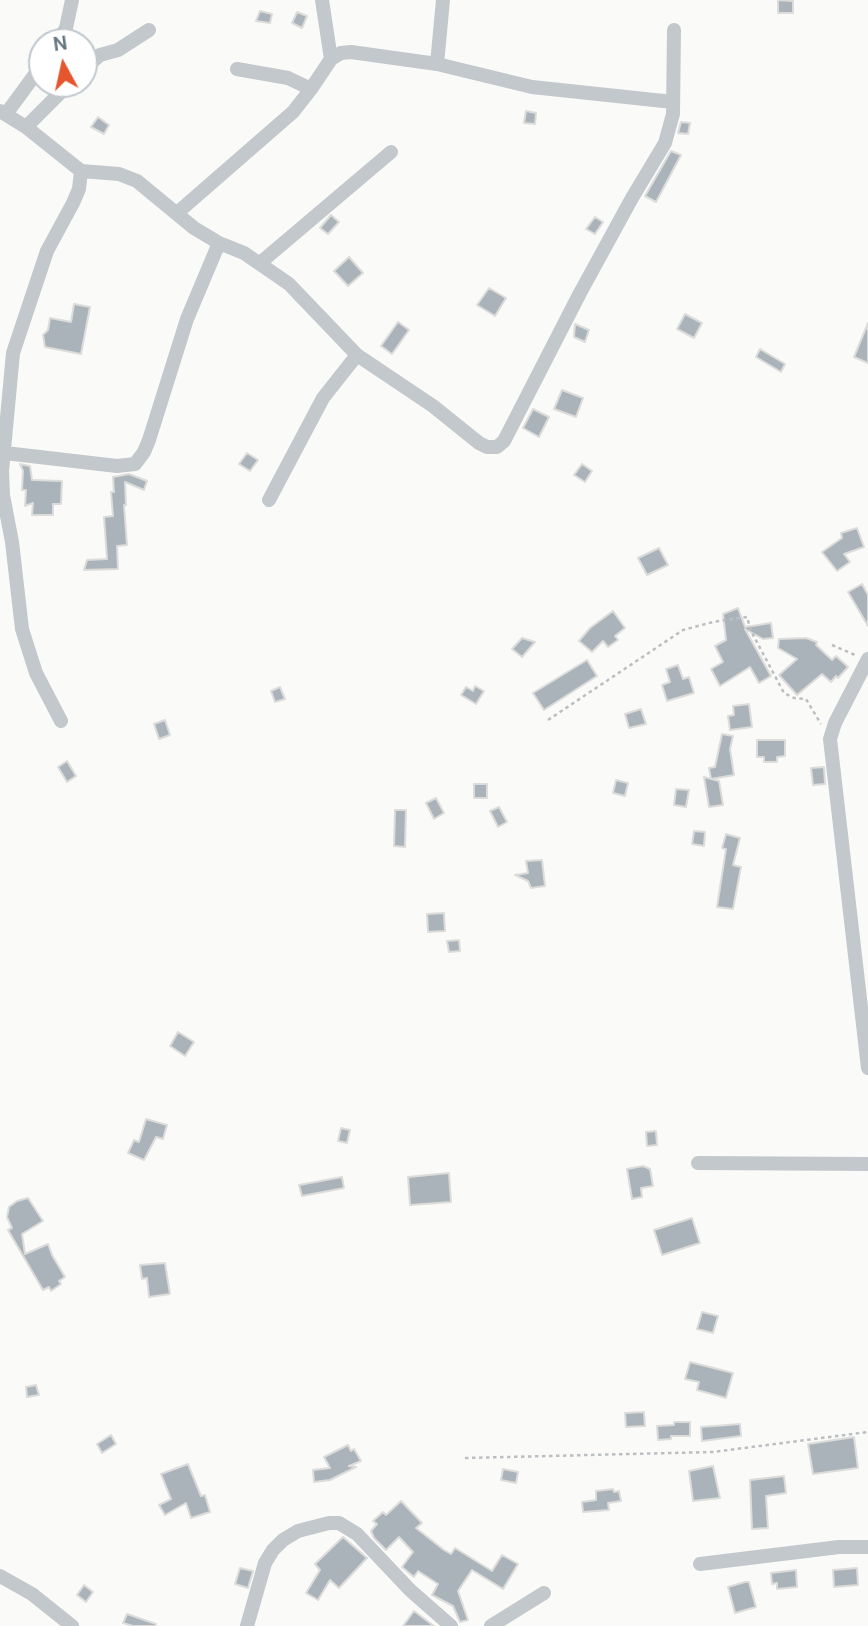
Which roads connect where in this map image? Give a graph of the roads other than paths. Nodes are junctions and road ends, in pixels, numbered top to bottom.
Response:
1 (72, 0) edge
2 (322, 0) edge
3 (443, 0) edge
4 (66, 28) edge
5 (149, 30) dead end
6 (674, 30) dead end
7 (98, 57) edge
8 (331, 59) junction
9 (437, 64) junction
10 (237, 69) dead end
11 (28, 82) edge
12 (311, 89) junction
13 (55, 98) edge
14 (674, 102) junction
15 (3, 112) edge
16 (26, 127) junction
17 (391, 152) dead end
18 (81, 171) junction
19 (177, 213) junction
20 (219, 243) junction
21 (260, 263) junction
22 (358, 355) junction
23 (5, 453) junction
24 (269, 500) dead end
25 (868, 659) edge
26 (61, 721) dead end
27 (868, 1069) edge
28 (698, 1163) dead end
29 (868, 1164) edge
30 (868, 1547) edge
31 (700, 1564) dead end
32 (0, 1576) edge
33 (544, 1593) dead end
34 (72, 1626) edge
35 (247, 1626) edge
36 (451, 1626) edge
37 (491, 1626) edge

1 - 4 street
2 - 8 street
3 - 9 street
5 - 7 street
6 - 14 street
8 - 9 street
8 - 12 street
9 - 14 street
10 - 12 street
11 - 15 street
12 - 19 street
13 - 16 street
14 - 22 street
15 - 16 street
16 - 18 street
17 - 21 street
18 - 19 street
18 - 23 street
19 - 20 street
20 - 21 street
20 - 23 street
21 - 22 street
22 - 24 street
23 - 26 street
25 - 27 street
28 - 29 street
30 - 31 street
32 - 34 street
33 - 37 street
35 - 36 street

